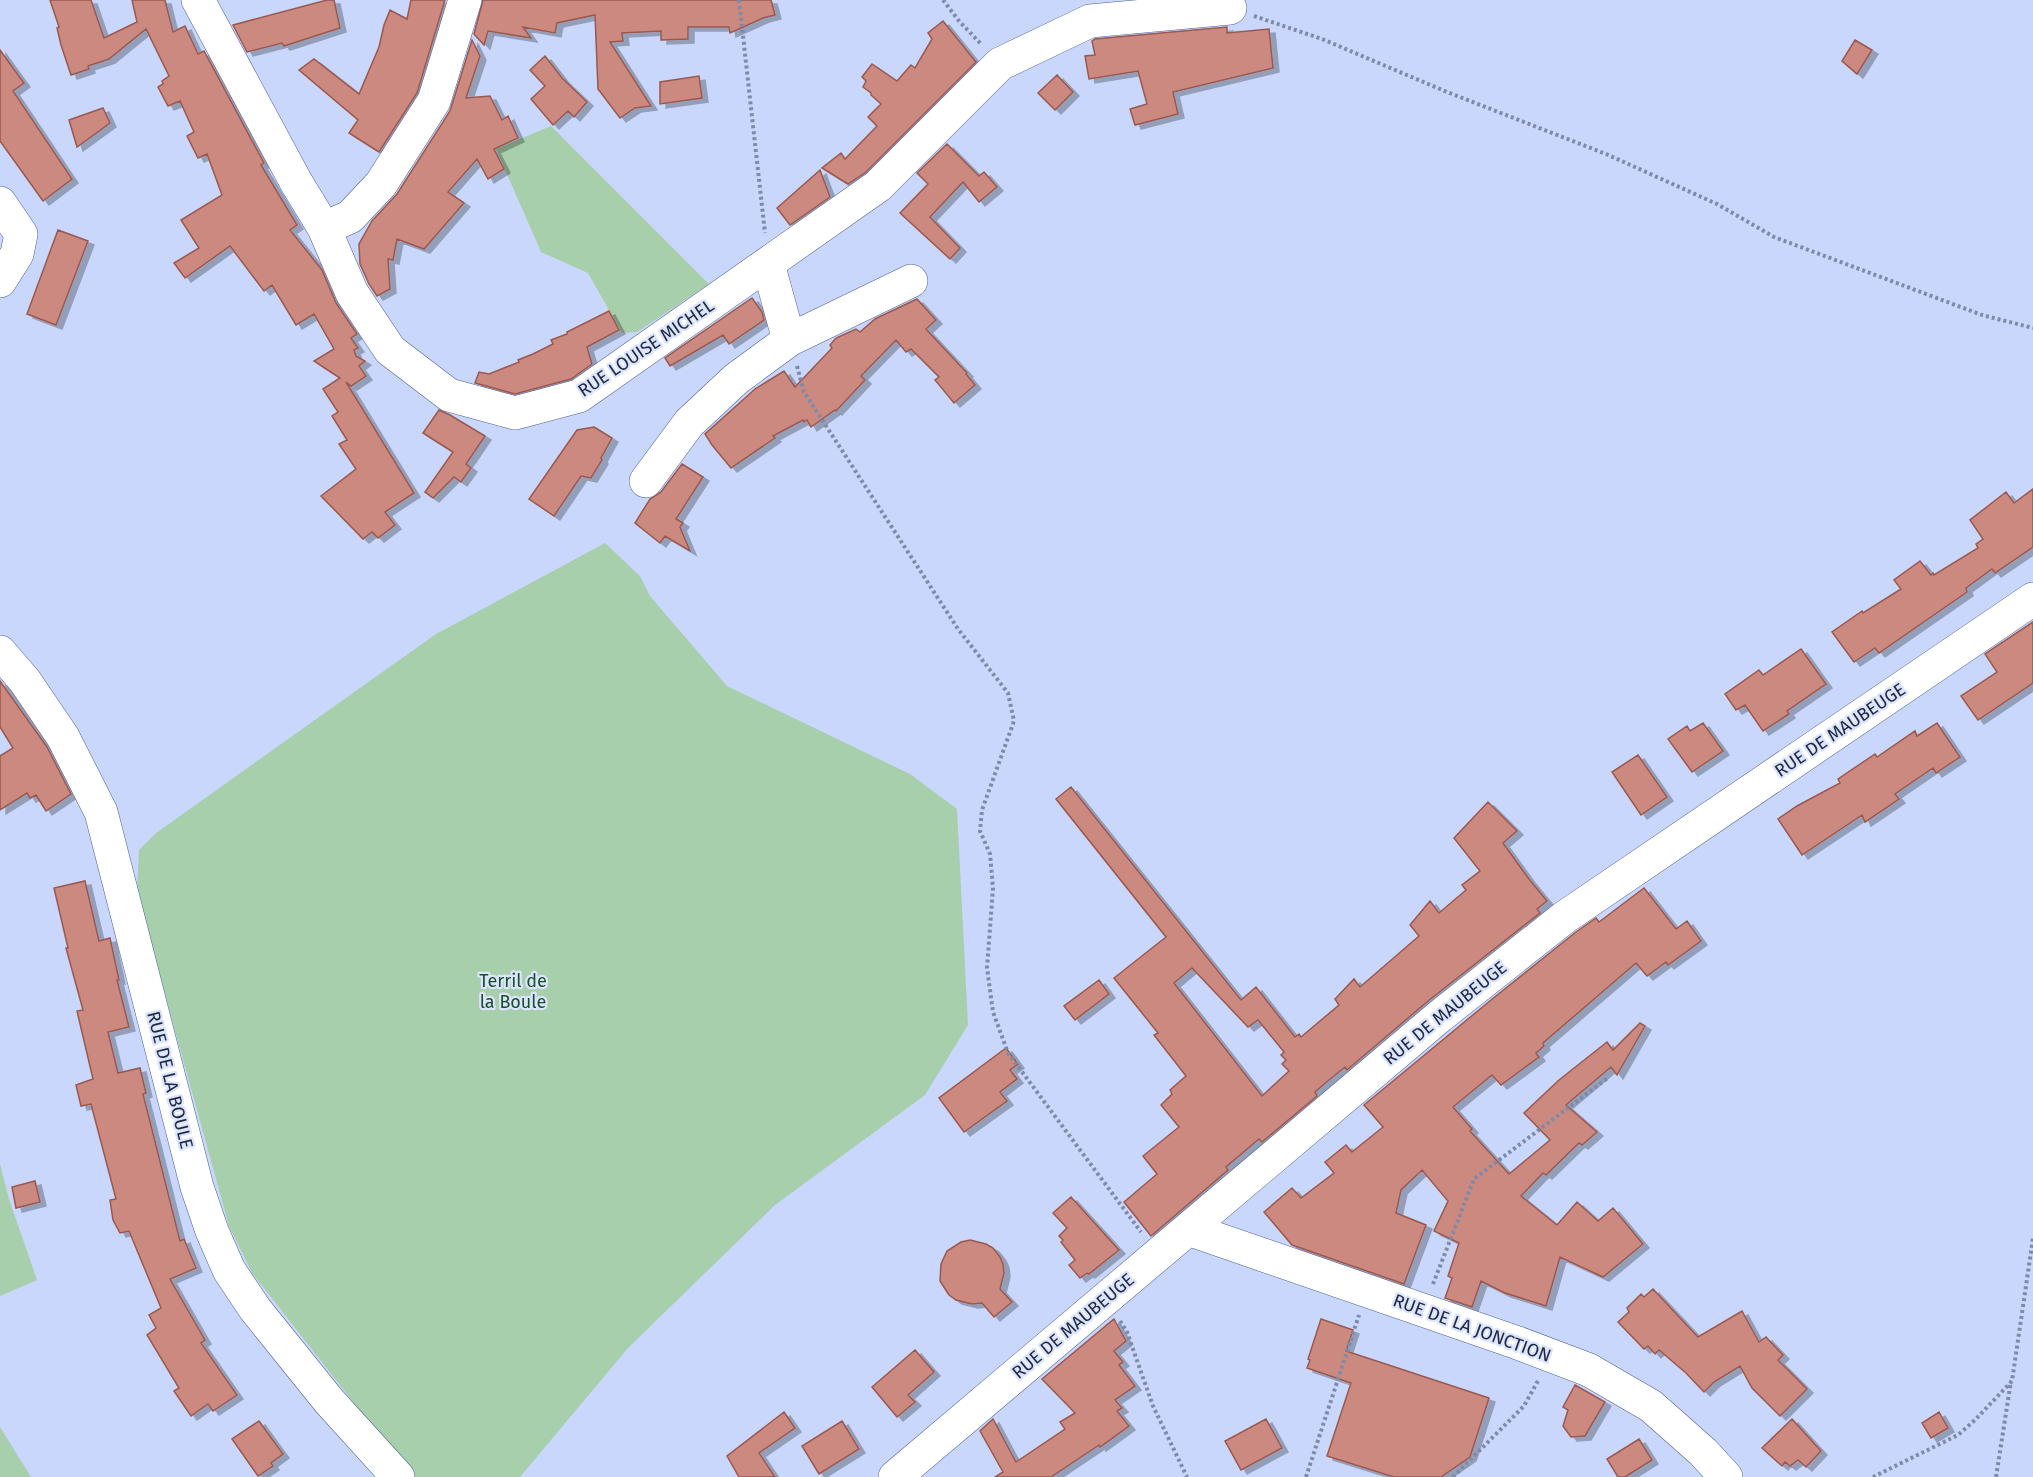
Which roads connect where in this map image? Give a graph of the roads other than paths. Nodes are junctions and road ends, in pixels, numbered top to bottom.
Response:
1 (465, 0) edge
2 (1230, 8) road end
3 (202, 9) edge
4 (0, 203) edge
5 (324, 228) junction
6 (768, 264) junction
7 (0, 281) edge
8 (911, 281) dead end
9 (789, 340) junction
10 (646, 481) dead end
11 (2033, 599) edge
12 (0, 652) edge
13 (1188, 1229) junction
14 (398, 1477) edge
15 (895, 1477) edge
16 (1726, 1477) edge

1 - 5 street
2 - 6 street, RUE LOUISE MICHEL
3 - 5 street, RUE LOUISE MICHEL
4 - 7 street
5 - 6 street, RUE LOUISE MICHEL
6 - 9 street
8 - 9 street
9 - 10 street
11 - 13 street, RUE DE MAUBEUGE
12 - 14 street, RUE DE LA BOULE
13 - 15 street, RUE DE MAUBEUGE
13 - 16 street, RUE DE LA JONCTION

